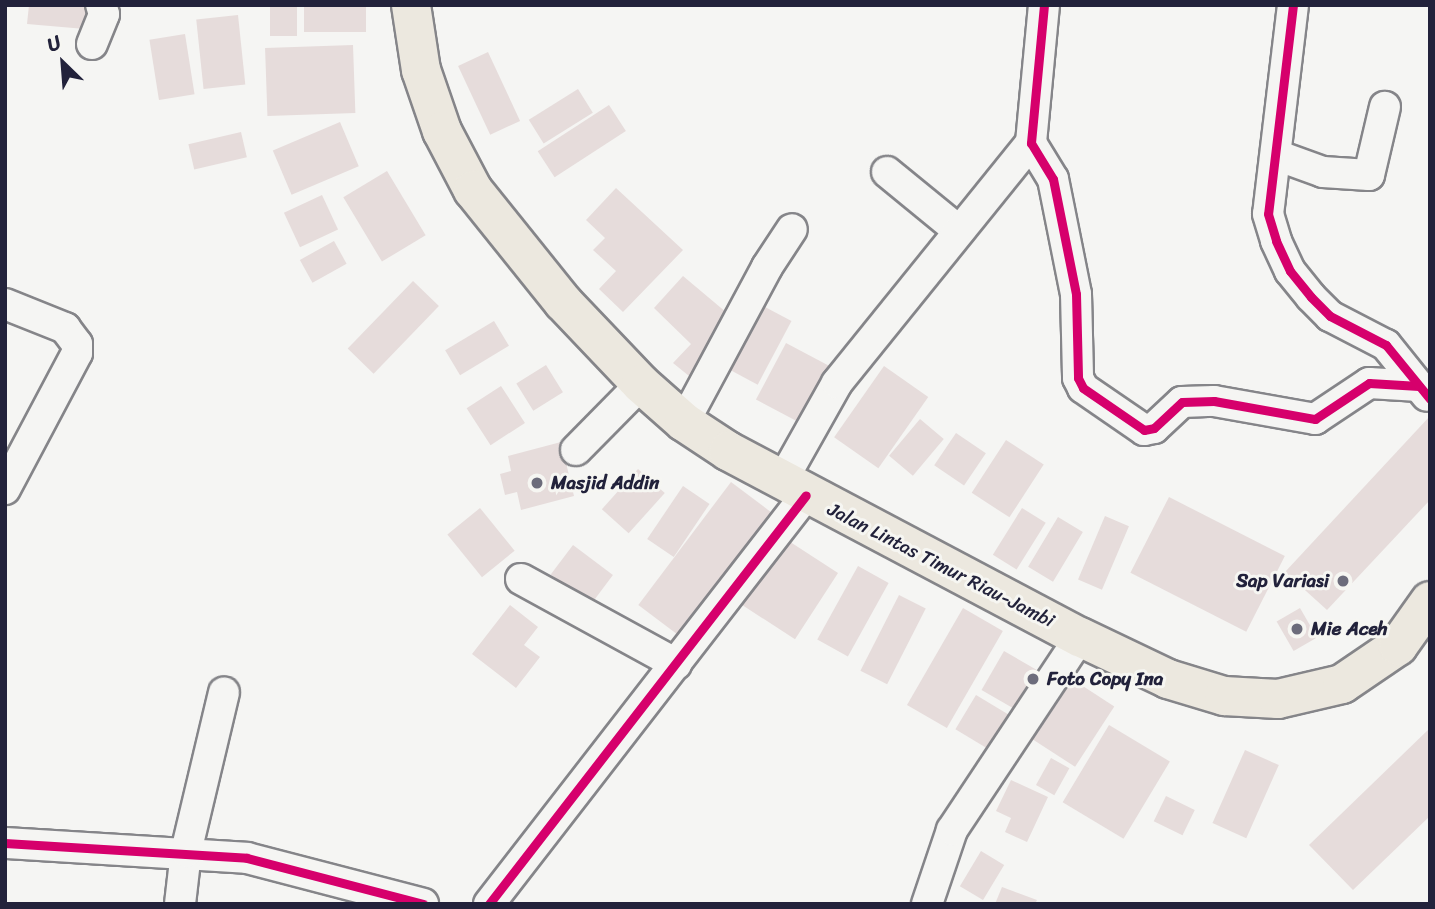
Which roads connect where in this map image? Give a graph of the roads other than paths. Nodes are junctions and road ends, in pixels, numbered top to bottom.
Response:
1 (102, 5) edge
2 (411, 5) edge
3 (1044, 5) edge
4 (1293, 5) edge
5 (92, 44) dead end
6 (1385, 107) dead end
7 (1031, 143) junction
8 (1276, 155) junction
9 (887, 172) dead end
10 (792, 229) dead end
11 (959, 230) junction
12 (5, 304) edge
13 (641, 384) junction
14 (1424, 393) edge
15 (684, 422) junction
16 (576, 450) dead end
17 (794, 488) junction
18 (5, 489) edge
19 (521, 579) dead end
20 (1430, 601) edge
21 (1080, 637) junction
22 (676, 664) junction
23 (223, 692) dead end
24 (5, 843) edge
25 (186, 852) junction
26 (180, 904) edge
27 (423, 904) edge
28 (489, 904) edge
29 (927, 904) edge

1 - 5 street
2 - 13 highway, Jalan Lintas Timur Riau-Jambi
3 - 7 street
4 - 8 street
6 - 8 street
7 - 11 street
7 - 14 street
8 - 14 street
9 - 11 street
10 - 15 street
11 - 17 street
12 - 18 street
13 - 15 highway, Jalan Lintas Timur Riau-Jambi
13 - 16 street
15 - 17 highway, Jalan Lintas Timur Riau-Jambi
17 - 21 highway, Jalan Lintas Timur Riau-Jambi
17 - 22 street
19 - 22 street
20 - 21 highway, Jalan Lintas Timur Riau-Jambi
21 - 29 street
22 - 28 street
23 - 25 street
24 - 25 street
25 - 26 street
25 - 27 street

